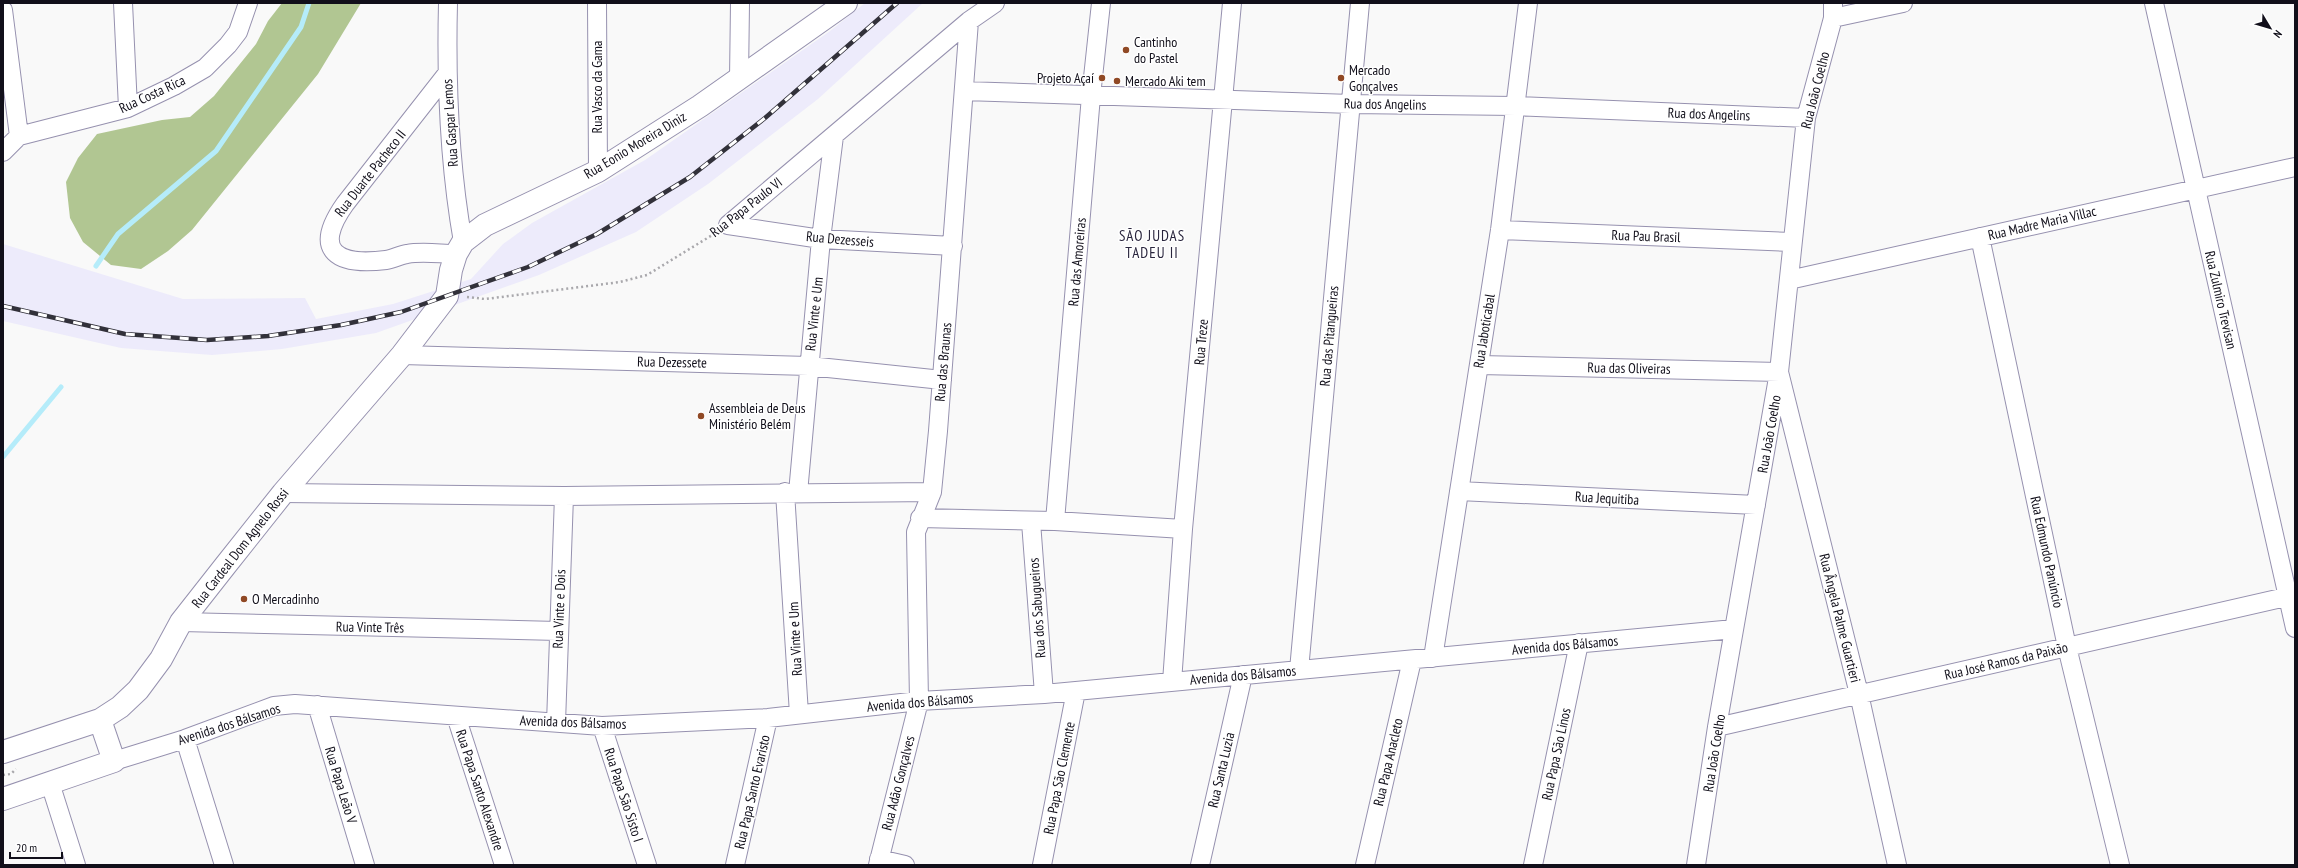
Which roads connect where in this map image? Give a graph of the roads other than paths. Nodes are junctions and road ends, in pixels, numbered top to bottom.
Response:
1 (123, 3) edge
2 (248, 3) edge
3 (448, 3) edge
4 (597, 3) edge
5 (740, 3) edge
6 (846, 3) edge
7 (995, 3) edge
8 (1102, 3) edge
9 (1232, 3) edge
10 (1360, 3) edge
11 (1528, 3) edge
12 (1903, 3) edge
13 (2154, 3) edge
14 (3, 10) edge
15 (1833, 10) edge
16 (969, 21) junction
17 (446, 75) junction
18 (739, 79) junction
19 (964, 91) junction
20 (1091, 96) junction
21 (1224, 99) junction
22 (1351, 104) junction
23 (1515, 106) junction
24 (128, 108) junction
25 (1806, 118) junction
26 (19, 136) junction
27 (834, 136) junction
28 (3, 152) edge
29 (2295, 167) edge
30 (598, 171) junction
31 (2196, 189) junction
32 (728, 225) joint
33 (1500, 230) junction
34 (1980, 237) junction
35 (821, 238) junction
36 (1792, 242) junction
37 (953, 246) junction
38 (460, 248) junction
39 (1789, 280) junction
40 (402, 355) junction
41 (1479, 365) junction
42 (809, 366) junction
43 (1780, 372) junction
44 (942, 380) junction
45 (1459, 491) junction
46 (792, 492) junction
47 (932, 492) junction
48 (283, 493) junction
49 (564, 496) junction
50 (1756, 505) junction
51 (920, 518) junction
52 (1031, 522) junction
53 (1055, 522) junction
54 (1183, 529) junction
55 (2291, 596) edge
56 (181, 622) junction
57 (2295, 628) edge
58 (1734, 629) junction
59 (558, 631) junction
60 (1579, 644) junction
61 (2067, 647) junction
62 (1433, 658) junction
63 (1412, 660) junction
64 (1299, 670) junction
65 (1243, 675) junction
66 (1172, 682) junction
67 (1076, 691) junction
68 (1044, 694) junction
69 (1859, 694) junction
70 (919, 701) junction
71 (317, 705) junction
72 (799, 714) junction
73 (456, 716) junction
74 (768, 718) junction
75 (100, 720) junction
76 (556, 723) junction
77 (602, 726) junction
78 (1718, 727) junction
79 (185, 739) junction
80 (3, 752) edge
81 (114, 761) junction
82 (50, 783) junction
83 (3, 800) edge
84 (879, 862) edge
85 (76, 865) edge
86 (224, 865) edge
87 (365, 865) edge
88 (504, 865) edge
89 (647, 865) edge
90 (735, 865) edge
91 (904, 865) edge
92 (1042, 865) edge
93 (1200, 865) edge
94 (1364, 865) edge
95 (1533, 865) edge
96 (1696, 865) edge
97 (1897, 865) edge
98 (2120, 865) edge

1 - 24 street
2 - 24 street, Rua Costa Rica
3 - 17 street, Rua Gaspar Lemos
4 - 30 street, Rua Vasco da Gama
5 - 18 street
6 - 18 main road, Rua Eonio Moreira Diniz
7 - 16 street, Rua Papa Paulo VI
8 - 20 street, Rua das Amoreiras
9 - 21 street, Rua Treze
10 - 22 street, Rua das Pitangueiras
11 - 23 street, Rua Jaboticabal
12 - 15 street
13 - 31 street, Rua Zulmiro Trevisan
14 - 26 street
15 - 25 street, Rua João Coelho
16 - 19 street, Rua das Braunas
16 - 27 street, Rua Papa Paulo VI
17 - 38 street, Rua Gaspar Lemos
17 - 38 street, Rua Duarte Pacheco II
18 - 30 main road, Rua Eonio Moreira Diniz
19 - 20 street, Rua dos Angelins
19 - 37 street, Rua das Braunas
20 - 21 street, Rua dos Angelins
20 - 53 street, Rua das Amoreiras
21 - 22 street, Rua dos Angelins
21 - 54 street, Rua Treze
22 - 23 street, Rua dos Angelins
22 - 64 street, Rua das Pitangueiras
23 - 25 street, Rua dos Angelins
23 - 33 street, Rua Jaboticabal
24 - 26 street, Rua Costa Rica
25 - 36 street, Rua João Coelho
26 - 28 street
27 - 32 street, Rua Papa Paulo VI
27 - 35 street, Rua Vinte e Um
29 - 31 street, Rua Madre Maria Villac
30 - 38 main road, Rua Eonio Moreira Diniz
31 - 34 street, Rua Madre Maria Villac
31 - 55 street, Rua Zulmiro Trevisan
32 - 35 street, Rua Dezesseis
33 - 36 street, Rua Pau Brasil
33 - 41 street, Rua Jaboticabal
34 - 39 street, Rua Madre Maria Villac
34 - 61 street, Rua Edmundo Panúncio
35 - 37 street, Rua Dezesseis
35 - 42 street, Rua Vinte e Um
36 - 39 street, Rua João Coelho
37 - 44 street, Rua das Braunas
38 - 40 main road, Rua Cardeal Dom Agnelo Rossi
39 - 43 street, Rua João Coelho
40 - 42 street, Rua Dezessete
40 - 48 main road, Rua Cardeal Dom Agnelo Rossi
41 - 43 street, Rua das Oliveiras
41 - 45 street, Rua Jaboticabal
42 - 44 street, Rua Dezessete
42 - 46 street, Rua Vinte e Um
43 - 50 street, Rua João Coelho
43 - 69 street, Rua Ângela Palme Guartieri
44 - 47 street, Rua das Braunas
45 - 50 street, Rua Jequitiba
45 - 62 street, Rua Jaboticabal
46 - 47 street
46 - 49 street
46 - 72 street, Rua Vinte e Um
47 - 51 street, Rua das Braunas
48 - 49 street
48 - 56 main road, Rua Cardeal Dom Agnelo Rossi
49 - 59 street, Rua Vinte e Dois
50 - 58 street, Rua João Coelho
51 - 52 street
51 - 70 street, Rua das Braunas
52 - 53 street
52 - 68 street, Rua dos Sabugueiros
53 - 54 street
54 - 66 street, Rua Treze
55 - 57 street, Rua Zulmiro Trevisan
55 - 61 street, Rua José Ramos da Paixão
56 - 59 street, Rua Vinte Três
56 - 75 main road, Rua Cardeal Dom Agnelo Rossi
58 - 60 street, Avenida dos Bálsamos
58 - 78 street, Rua João Coelho
59 - 76 street, Rua Vinte e Dois
60 - 62 street, Avenida dos Bálsamos
60 - 95 street, Rua Papa São Linos
61 - 69 street, Rua José Ramos da Paixão
61 - 98 street, Rua Edmundo Panúncio
62 - 63 street, Avenida dos Bálsamos
63 - 64 street, Avenida dos Bálsamos
63 - 94 street, Rua Papa Anacleto
64 - 65 street, Avenida dos Bálsamos
65 - 66 street, Avenida dos Bálsamos
65 - 93 street, Rua Santa Luzia
66 - 67 street, Avenida dos Bálsamos
67 - 68 street, Avenida dos Bálsamos
67 - 92 street, Rua Papa São Clemente
68 - 70 street, Avenida dos Bálsamos
69 - 78 street, Rua José Ramos da Paixão
69 - 97 street, Rua Ângela Palme Guartieri
70 - 72 street, Avenida dos Bálsamos
70 - 84 street, Rua Adão Gonçalves
71 - 73 street, Avenida dos Bálsamos
71 - 79 street, Avenida dos Bálsamos
71 - 87 street, Rua Papa Leão V
72 - 74 street, Avenida dos Bálsamos
73 - 76 street, Avenida dos Bálsamos
73 - 88 street, Rua Papa Santo Alexandre
74 - 77 street, Avenida dos Bálsamos
74 - 90 street, Rua Papa Santo Evaristo
75 - 80 main road, Rua Cardeal Dom Agnelo Rossi
75 - 81 main road
76 - 77 street, Avenida dos Bálsamos
77 - 89 street, Rua Papa São Sisto I
78 - 96 street, Rua João Coelho
79 - 81 street, Avenida dos Bálsamos
79 - 86 street
81 - 82 main road
82 - 83 main road
82 - 85 street
84 - 91 street

